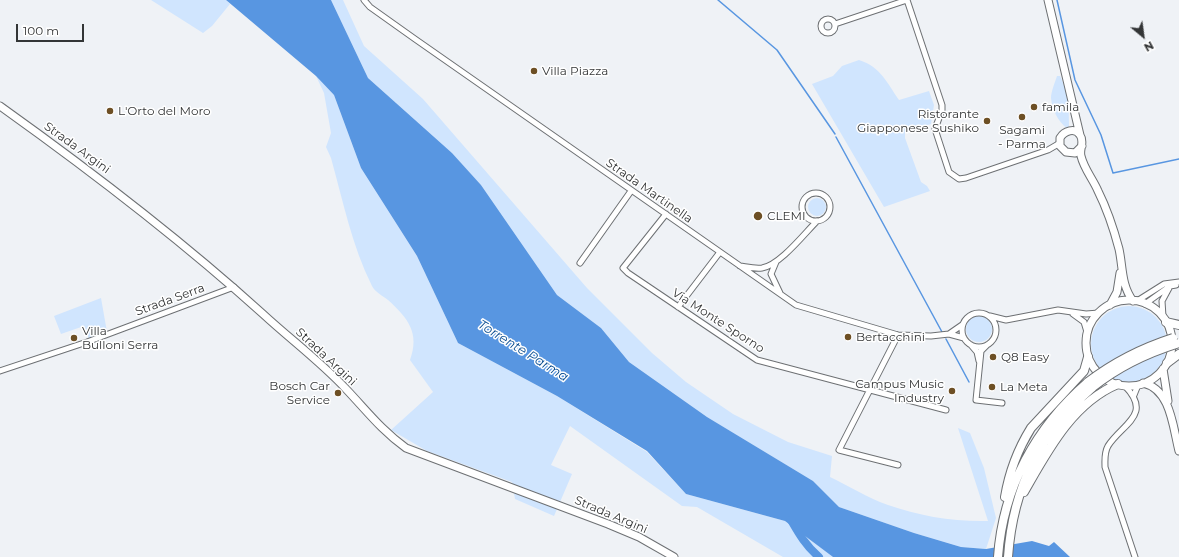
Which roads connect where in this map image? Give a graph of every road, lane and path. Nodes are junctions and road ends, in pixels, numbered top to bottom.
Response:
1 (364, 0) edge
2 (907, 0) edge
3 (1048, 0) edge
4 (835, 24) dead end
5 (0, 106) edge
6 (1074, 106) junction
7 (1073, 131) junction
8 (1080, 135) junction
9 (1060, 143) junction
10 (1082, 146) junction
11 (1048, 150) junction
12 (1066, 152) junction
13 (1089, 174) junction
14 (631, 190) junction
15 (666, 214) junction
16 (807, 217) junction
17 (817, 221) junction
18 (809, 229) junction
19 (720, 252) junction
20 (777, 260) junction
21 (580, 263) dead end
22 (1121, 263) junction
23 (740, 266) junction
24 (763, 268) junction
25 (771, 274) junction
26 (759, 280) junction
27 (1179, 283) edge
28 (1170, 286) junction
29 (234, 288) junction
30 (781, 295) junction
31 (1135, 301) junction
32 (1145, 304) junction
33 (1110, 305) junction
34 (678, 307) junction
35 (1070, 312) junction
36 (1099, 313) junction
37 (990, 316) junction
38 (1164, 319) junction
39 (1006, 320) junction
40 (962, 325) junction
41 (1179, 325) edge
42 (996, 329) junction
43 (1087, 332) junction
44 (949, 334) junction
45 (898, 335) junction
46 (964, 338) junction
47 (1177, 339) edge
48 (969, 344) junction
49 (988, 344) junction
50 (1179, 354) edge
51 (1088, 357) junction
52 (980, 364) junction
53 (1165, 366) junction
54 (0, 371) edge
55 (1090, 384) junction
56 (1140, 384) junction
57 (1121, 385) junction
58 (871, 389) junction
59 (1134, 395) junction
60 (1002, 403) dead end
61 (1168, 409) junction
62 (946, 410) dead end
63 (1179, 451) edge
64 (898, 465) dead end
65 (1001, 528) junction
66 (1010, 537) junction
67 (674, 557) edge
68 (998, 557) edge
69 (1008, 557) edge
70 (1135, 557) edge

1 - 14 street, Strada Martinella
2 - 4 street
2 - 11 street
3 - 6 main road
5 - 29 main road, Strada Argini
6 - 7 main road
6 - 8 main road
7 - 8 main road
7 - 9 main road
8 - 10 main road
9 - 11 street
9 - 12 main road
10 - 12 main road
10 - 13 main road
11 - 12 street
12 - 13 main road
13 - 22 main road
14 - 15 street, Strada Martinella
14 - 21 street
15 - 19 street, Strada Martinella
15 - 34 street, Via Monte Sporno
16 - 17 street
16 - 17 street
16 - 18 street
17 - 18 street
18 - 20 street
19 - 23 street, Strada Martinella
19 - 34 street
20 - 24 street
20 - 25 street
22 - 31 main road
22 - 33 main road
23 - 24 street
23 - 26 street, Strada Martinella
24 - 26 street
25 - 26 street
25 - 30 street
26 - 30 street, Strada Martinella
27 - 28 street
27 - 31 street
28 - 32 street
28 - 38 street
29 - 54 street, Strada Serra
29 - 67 main road, Strada Argini
30 - 45 street, Strada Martinella
31 - 32 main road
31 - 33 main road
32 - 38 main road
33 - 36 main road
34 - 58 street, Via Monte Sporno
35 - 36 street, Strada Martinella
35 - 39 street, Strada Martinella
35 - 43 street
36 - 43 main road
37 - 39 street, Strada Martinella
37 - 40 street, Strada Martinella
37 - 42 street
38 - 41 highway
38 - 53 main road
39 - 42 street
40 - 44 street, Strada Martinella
40 - 46 street
42 - 49 street
43 - 51 main road
44 - 45 street, Strada Martinella
44 - 46 street, Strada Martinella
45 - 58 street
46 - 48 street
47 - 55 highway, bridge
48 - 49 street
48 - 52 street
49 - 52 street
50 - 53 highway
51 - 57 main road
51 - 65 highway
52 - 60 street
53 - 56 main road
53 - 61 main road
55 - 65 highway
55 - 66 highway
56 - 57 main road
56 - 59 street
56 - 61 main road
57 - 59 street
57 - 66 highway
58 - 62 street, Via Monte Sporno
58 - 64 street
59 - 70 street
61 - 63 main road
65 - 68 highway
66 - 69 highway

